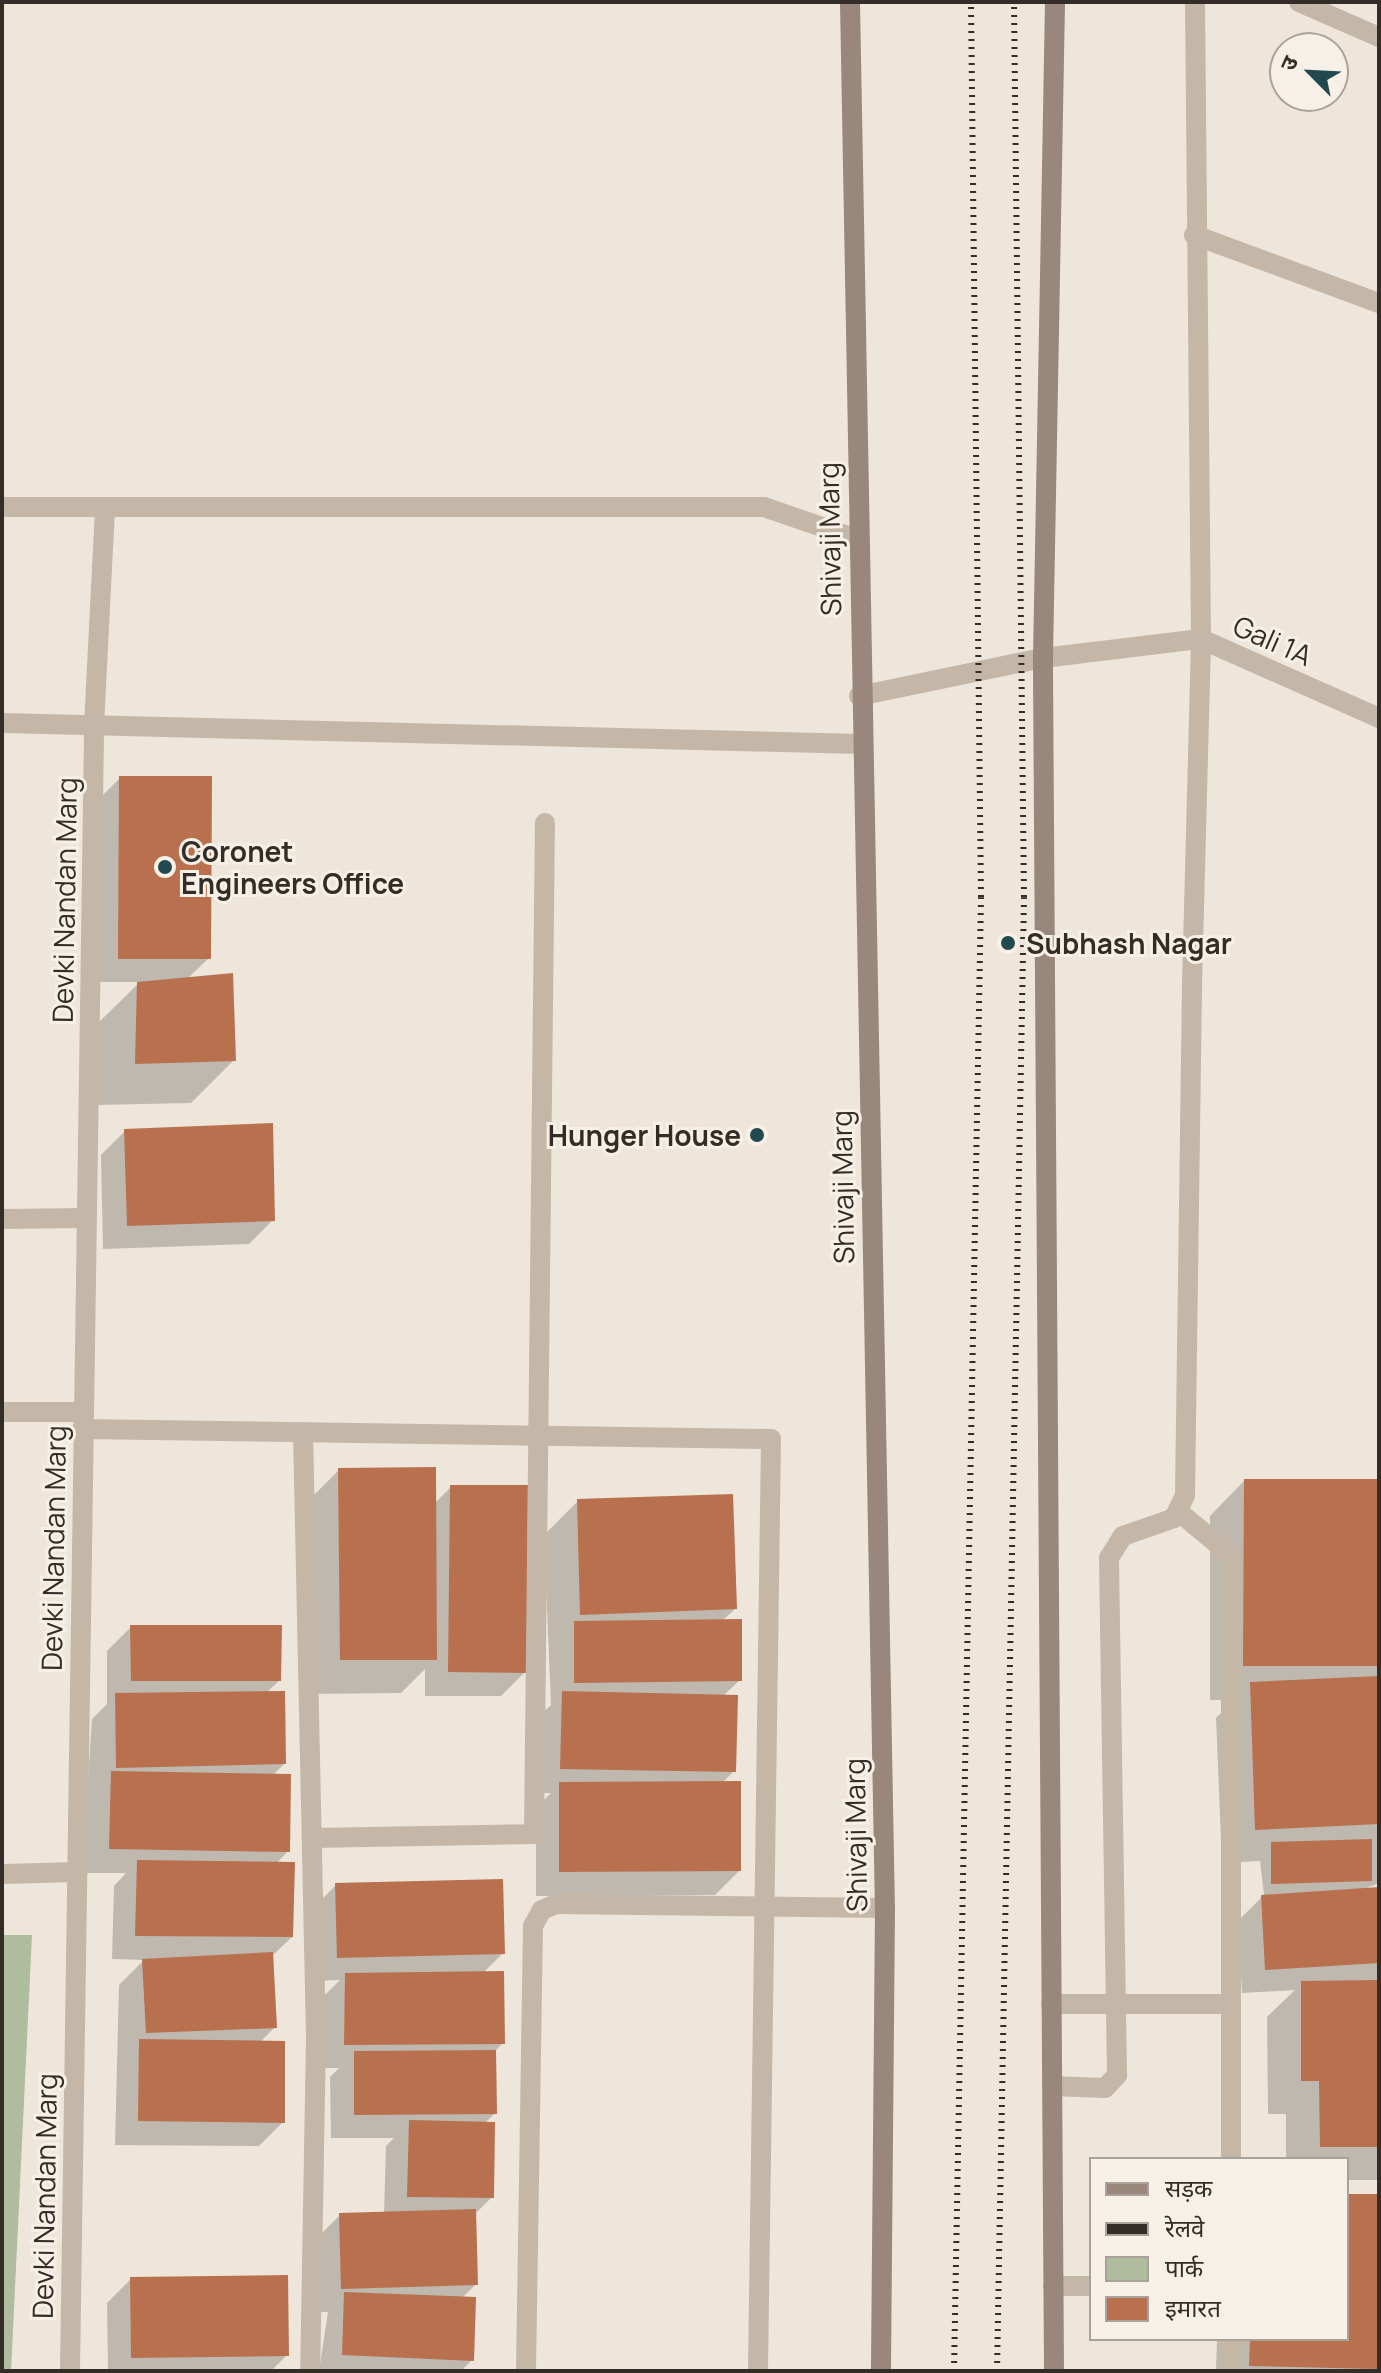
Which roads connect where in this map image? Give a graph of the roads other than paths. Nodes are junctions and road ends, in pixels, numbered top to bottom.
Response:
1 (850, 2) edge
2 (1055, 2) edge
3 (1195, 2) edge
4 (1299, 2) edge
5 (1379, 37) edge
6 (1194, 235) junction
7 (1379, 303) edge
8 (2, 507) edge
9 (105, 508) junction
10 (857, 539) junction
11 (1201, 639) junction
12 (1043, 658) junction
13 (859, 696) junction
14 (1379, 718) edge
15 (2, 723) edge
16 (94, 726) junction
17 (861, 744) junction
18 (545, 823) dead end
19 (86, 1218) junction
20 (2, 1219) edge
21 (2, 1412) edge
22 (82, 1421) junction
23 (303, 1432) junction
24 (539, 1436) junction
25 (1180, 1513) junction
26 (312, 1838) junction
27 (77, 1872) junction
28 (2, 1874) edge
29 (765, 1903) junction
30 (885, 1908) junction
31 (1116, 2002) junction
32 (1051, 2004) junction
33 (1231, 2004) junction
34 (1052, 2086) junction
35 (1231, 2157) edge
36 (1053, 2286) junction
37 (1089, 2286) edge
38 (1231, 2341) edge
39 (70, 2371) edge
40 (310, 2371) edge
41 (526, 2371) edge
42 (758, 2371) edge
43 (881, 2371) edge
44 (1054, 2371) edge
45 (1231, 2371) edge

1 - 10 main road, Shivaji Marg
2 - 12 main road
3 - 6 street
4 - 5 street
6 - 7 street
6 - 11 street
8 - 9 street
9 - 10 street
9 - 16 street, Devki Nandan Marg
10 - 13 main road, Shivaji Marg
11 - 12 street, Gali 1A
11 - 14 street, Gali 1A
11 - 25 street
12 - 13 street, Gali 1A
12 - 32 main road
13 - 17 main road, Shivaji Marg
15 - 16 street
16 - 17 street
16 - 19 street, Devki Nandan Marg
17 - 30 main road, Shivaji Marg
18 - 24 street
19 - 20 street
19 - 22 street, Devki Nandan Marg
21 - 22 street
22 - 23 street
22 - 27 street, Devki Nandan Marg
23 - 24 street
23 - 26 street
24 - 26 street
24 - 29 street
25 - 31 street
25 - 33 street
26 - 40 street
27 - 28 street
27 - 39 street, Devki Nandan Marg
29 - 30 street
29 - 41 street
29 - 42 street
30 - 43 main road, Shivaji Marg
31 - 32 street
31 - 33 street
31 - 34 street
32 - 34 main road
33 - 35 street
34 - 36 main road
36 - 37 street
36 - 44 main road
38 - 45 street

